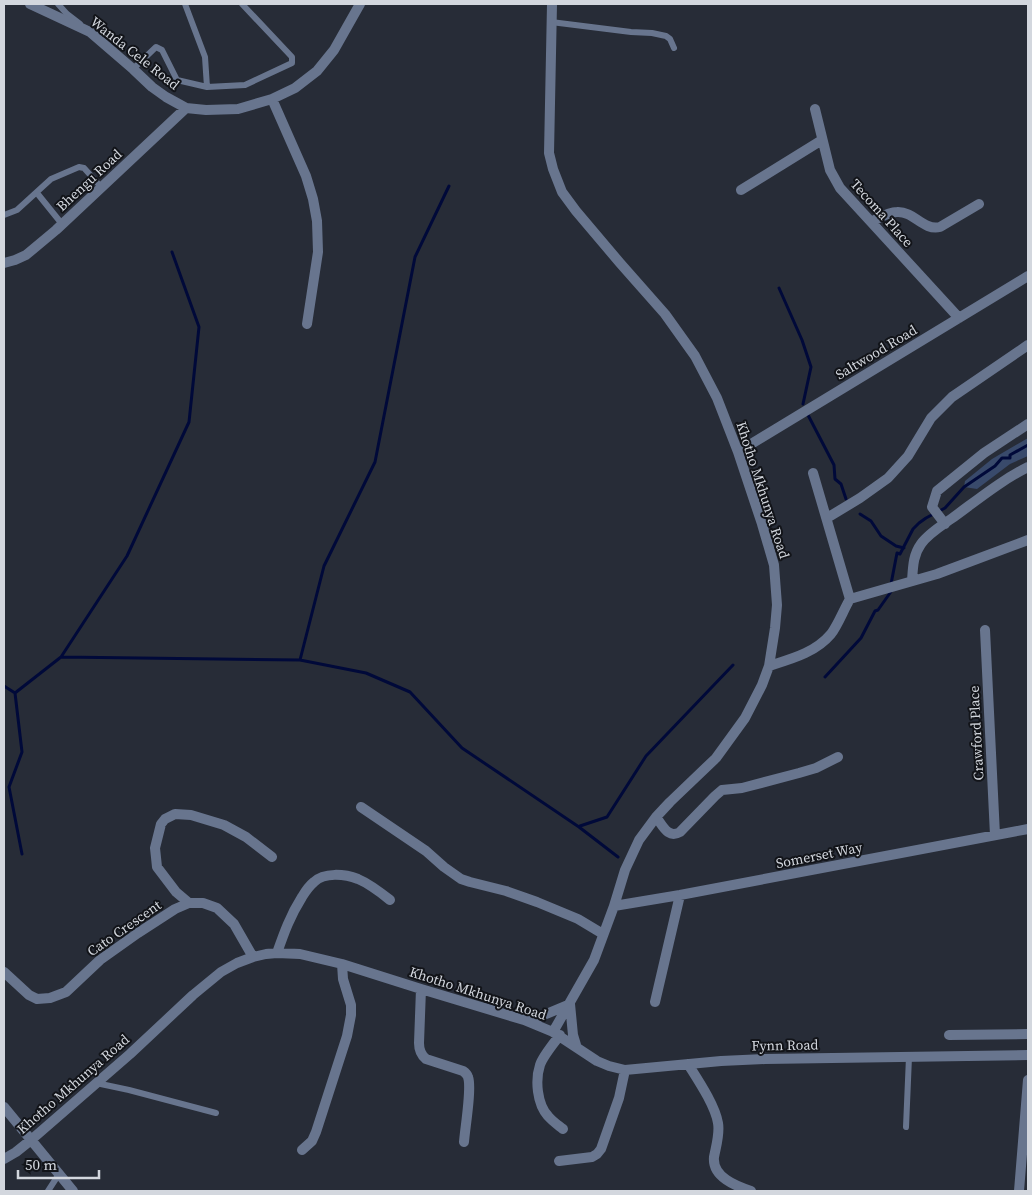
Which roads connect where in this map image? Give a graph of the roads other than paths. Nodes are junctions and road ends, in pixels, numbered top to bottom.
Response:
1 (30, 4) edge
2 (58, 4) edge
3 (185, 4) edge
4 (242, 4) edge
5 (360, 4) edge
6 (552, 4) edge
7 (551, 22) junction
8 (90, 32) junction
9 (674, 48) dead end
10 (133, 69) junction
11 (207, 87) junction
12 (272, 99) junction
13 (186, 108) junction
14 (814, 109) dead end
15 (822, 140) junction
16 (102, 187) junction
17 (741, 190) dead end
18 (37, 193) junction
19 (978, 204) dead end
20 (4, 215) edge
21 (871, 222) junction
22 (62, 224) junction
23 (4, 263) edge
24 (1028, 276) edge
25 (960, 318) junction
26 (307, 324) dead end
27 (1028, 345) edge
28 (1028, 424) edge
29 (738, 452) junction
30 (1028, 467) edge
31 (813, 474) dead end
32 (827, 518) junction
33 (942, 521) junction
34 (1028, 540) edge
35 (912, 581) junction
36 (850, 599) junction
37 (985, 630) dead end
38 (769, 666) junction
39 (838, 757) dead end
40 (361, 807) dead end
41 (656, 817) junction
42 (1028, 829) edge
43 (995, 835) junction
44 (272, 856) dead end
45 (680, 895) junction
46 (390, 900) dead end
47 (189, 903) junction
48 (614, 906) junction
49 (603, 934) junction
50 (277, 953) junction
51 (253, 957) junction
52 (342, 964) junction
53 (4, 972) edge
54 (421, 989) junction
55 (655, 1002) dead end
56 (570, 1004) junction
57 (524, 1020) junction
58 (556, 1033) junction
59 (1028, 1034) edge
60 (949, 1035) dead end
61 (576, 1045) junction
62 (1028, 1055) edge
63 (909, 1057) junction
64 (688, 1064) junction
65 (625, 1070) junction
66 (1028, 1080) edge
67 (96, 1083) junction
68 (4, 1107) edge
69 (216, 1113) dead end
70 (906, 1128) dead end
71 (563, 1129) dead end
72 (31, 1140) junction
73 (464, 1142) dead end
74 (302, 1150) dead end
75 (4, 1159) edge
76 (559, 1162) dead end
77 (59, 1174) junction
78 (48, 1191) edge
79 (73, 1191) edge
80 (751, 1191) edge
81 (1019, 1191) edge

1 - 8 street, Wanda Cele Road
2 - 8 lane
3 - 11 lane
4 - 11 lane
5 - 12 street, Wanda Cele Road
6 - 7 street, Khotho Mkhunya Road
7 - 9 lane
7 - 29 street, Khotho Mkhunya Road
8 - 10 street, Wanda Cele Road
10 - 11 lane
10 - 13 street, Wanda Cele Road
12 - 13 street, Wanda Cele Road
12 - 26 street
13 - 16 street, Bhengu Road
14 - 15 street, Tecoma Place
15 - 17 street
15 - 21 street, Tecoma Place
16 - 18 lane
16 - 22 street, Bhengu Road
18 - 20 lane
18 - 22 lane
19 - 21 street
21 - 25 street, Tecoma Place
22 - 23 street, Bhengu Road
24 - 25 street, Saltwood Road
25 - 29 street, Saltwood Road
27 - 32 street
28 - 33 street
29 - 38 street, Khotho Mkhunya Road
30 - 33 street
31 - 32 street
32 - 36 street
33 - 35 street
34 - 35 street
35 - 36 street
36 - 38 street
37 - 43 street, Crawford Place
38 - 41 street, Khotho Mkhunya Road
39 - 41 street
40 - 49 street
41 - 48 street, Khotho Mkhunya Road
42 - 43 street, Somerset Way
43 - 45 street, Somerset Way
44 - 47 street
45 - 48 street, Somerset Way
45 - 55 street
46 - 50 street
47 - 51 street
47 - 53 street, Cato Crescent
48 - 49 street, Khotho Mkhunya Road
49 - 56 street, Khotho Mkhunya Road
50 - 51 street, Khotho Mkhunya Road
50 - 52 street, Khotho Mkhunya Road
51 - 67 street, Khotho Mkhunya Road
52 - 54 street, Khotho Mkhunya Road
52 - 74 street
54 - 57 street, Khotho Mkhunya Road
54 - 73 street
56 - 57 street
56 - 58 street, Khotho Mkhunya Road
56 - 61 street
57 - 58 street, Khotho Mkhunya Road
58 - 61 street, Fynn Road
58 - 71 street
59 - 60 street
61 - 65 street, Fynn Road
62 - 63 street, Fynn Road
63 - 64 street, Fynn Road
63 - 70 lane
64 - 65 street, Fynn Road
64 - 80 street
65 - 76 street
66 - 81 street
67 - 69 lane
67 - 72 street, Khotho Mkhunya Road
68 - 72 street
72 - 75 street, Khotho Mkhunya Road
72 - 77 street
77 - 78 lane
77 - 79 street

